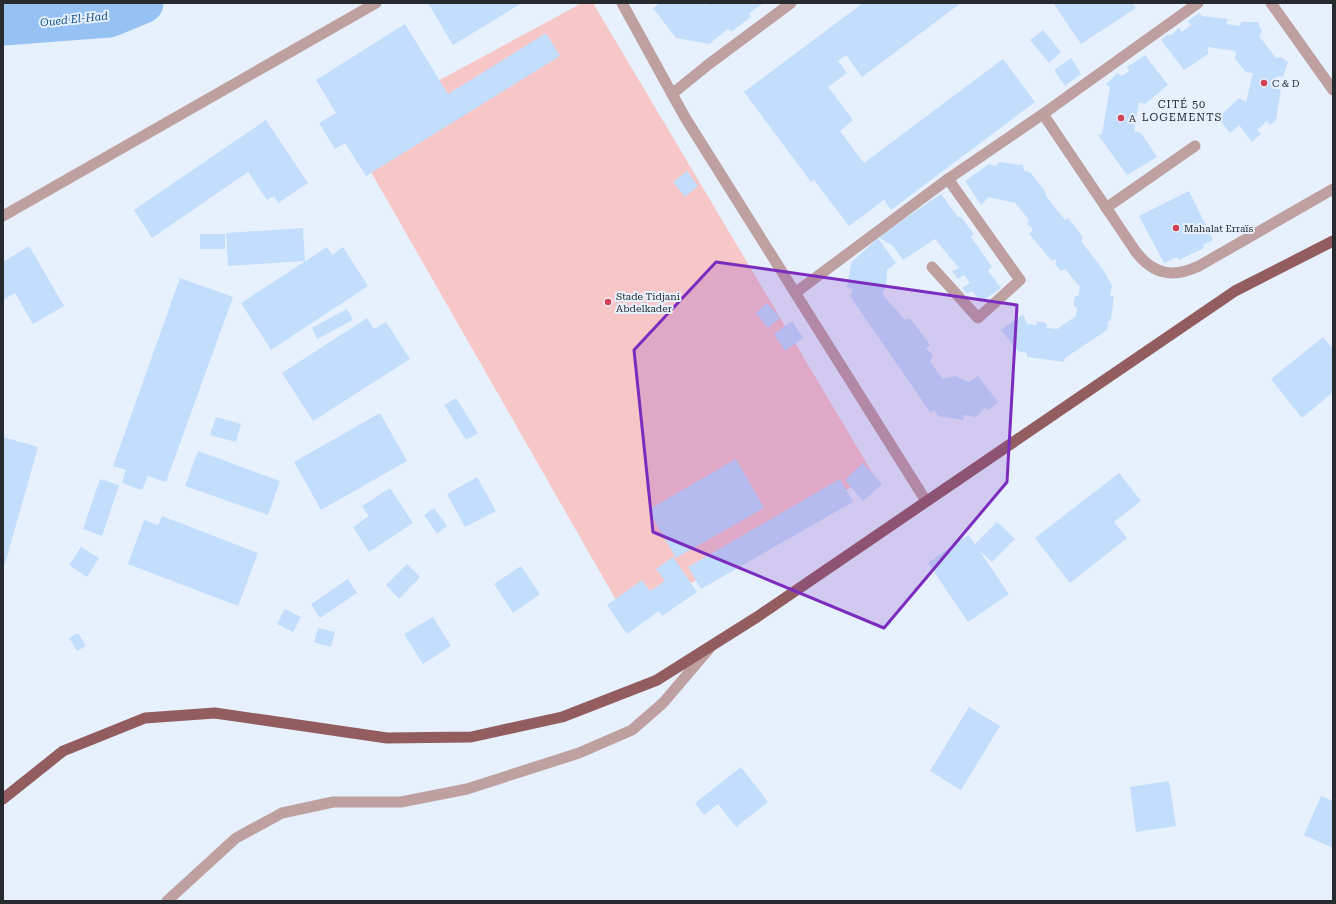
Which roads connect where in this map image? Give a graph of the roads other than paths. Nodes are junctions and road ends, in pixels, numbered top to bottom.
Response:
1 (376, 3) edge
2 (622, 3) edge
3 (791, 3) edge
4 (1198, 3) edge
5 (1271, 3) edge
6 (1333, 90) edge
7 (672, 94) junction
8 (1043, 114) junction
9 (1195, 146) dead end
10 (948, 179) junction
11 (1333, 189) edge
12 (1106, 208) junction
13 (3, 216) edge
14 (1333, 241) edge
15 (932, 267) dead end
16 (795, 293) junction
17 (926, 501) junction
18 (712, 645) junction
19 (3, 799) edge
20 (167, 901) edge

1 - 13 street
2 - 7 street
3 - 7 street
4 - 8 street
5 - 6 street
7 - 16 street
8 - 10 street
8 - 12 street
9 - 12 street
10 - 15 street
10 - 16 street
11 - 12 street
14 - 17 main road
16 - 17 street
17 - 18 main road
18 - 19 main road
18 - 20 street

